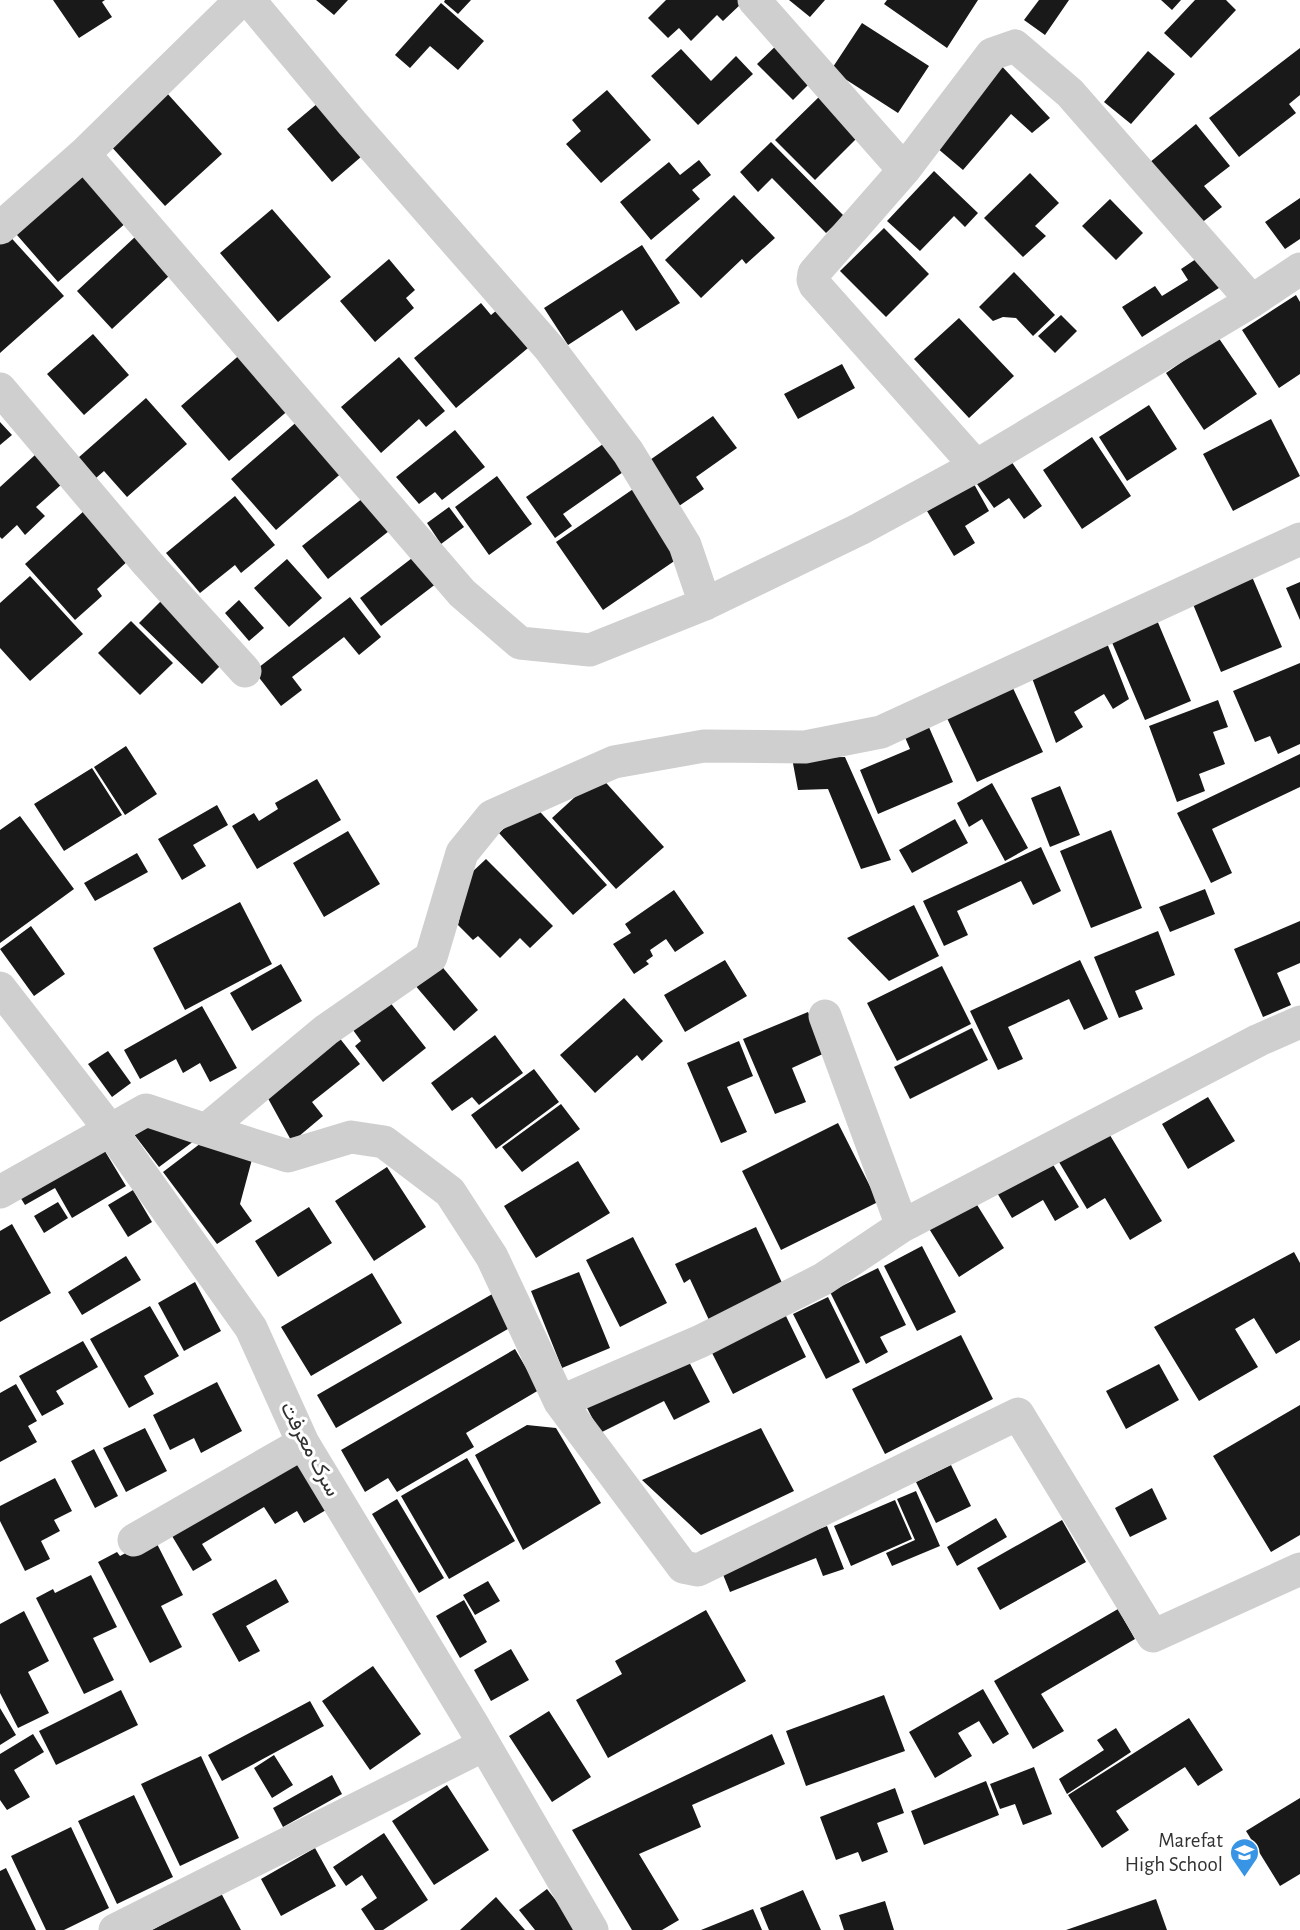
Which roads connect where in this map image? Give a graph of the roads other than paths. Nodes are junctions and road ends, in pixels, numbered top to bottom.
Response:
1 (241, 0) edge
2 (249, 0) edge
3 (754, 0) edge
4 (84, 154) junction
5 (904, 170) junction
6 (0, 228) edge
7 (1300, 269) edge
8 (1252, 301) junction
9 (0, 389) edge
10 (976, 466) junction
11 (1300, 539) edge
12 (705, 604) junction
13 (245, 671) dead end
14 (0, 988) edge
15 (825, 1016) dead end
16 (1300, 1022) edge
17 (206, 1130) junction
18 (111, 1131) junction
19 (0, 1192) edge
20 (902, 1226) junction
21 (560, 1402) junction
22 (303, 1443) junction
23 (134, 1540) dead end
24 (1300, 1569) edge
25 (484, 1745) junction
26 (116, 1930) edge
27 (591, 1930) edge

1 - 4 street
2 - 12 street
3 - 5 street
4 - 6 street
4 - 12 street
5 - 8 street
5 - 10 street
7 - 8 street
8 - 10 street
9 - 13 street
10 - 12 street
11 - 17 street
14 - 18 street, سرک معرفت
15 - 20 street
16 - 20 street
17 - 18 street
17 - 21 street
18 - 19 street
18 - 22 street, سرک معرفت
20 - 21 street
21 - 24 street
22 - 23 street
22 - 25 street, سرک معرفت
25 - 26 street
25 - 27 street, سرک معرفت

